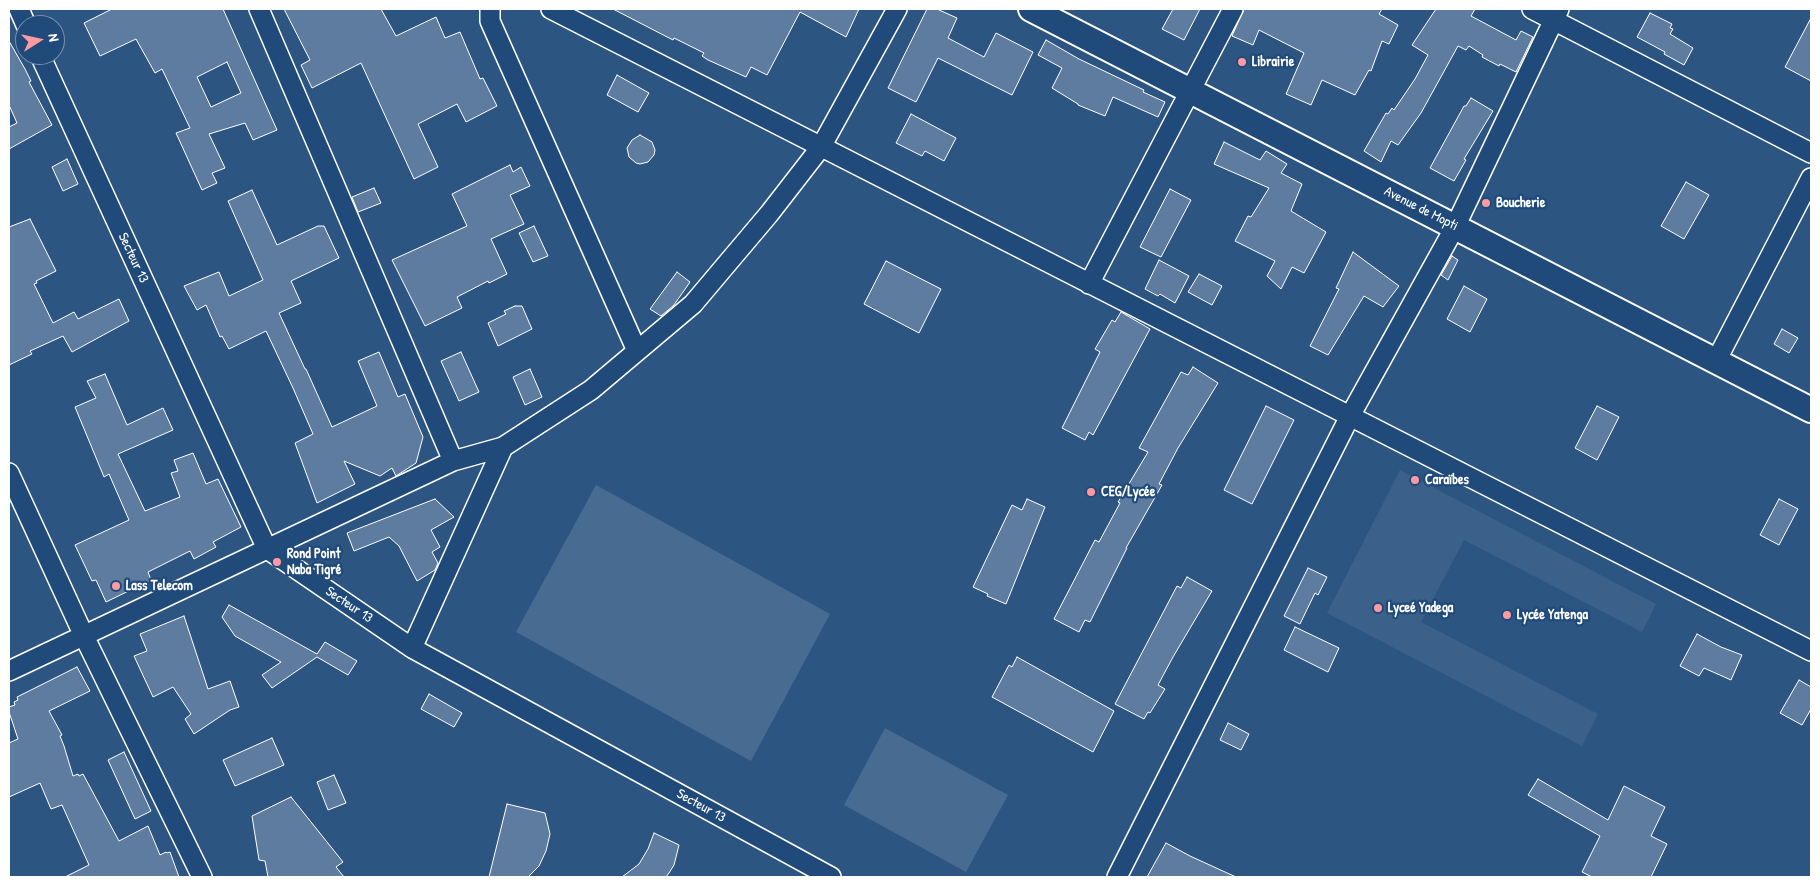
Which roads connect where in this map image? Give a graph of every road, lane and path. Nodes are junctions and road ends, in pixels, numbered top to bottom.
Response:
1 (259, 9) edge
2 (490, 9) edge
3 (551, 9) edge
4 (897, 9) edge
5 (1031, 9) edge
6 (1233, 9) edge
7 (1532, 9) edge
8 (1556, 14) edge
9 (45, 65) edge
10 (1190, 91) junction
11 (821, 147) junction
12 (1811, 153) edge
13 (1811, 178) edge
14 (1455, 227) junction
15 (1089, 284) junction
16 (637, 351) junction
17 (1716, 361) junction
18 (1811, 410) edge
19 (1350, 416) junction
20 (504, 447) junction
21 (454, 461) junction
22 (9, 473) edge
23 (267, 549) junction
24 (84, 636) junction
25 (412, 648) junction
26 (1811, 651) edge
27 (9, 671) edge
28 (202, 877) edge
29 (831, 877) edge
30 (1117, 877) edge

1 - 21 street
2 - 16 street
3 - 11 street
4 - 11 street
5 - 10 street, Avenue de Mopti
6 - 10 street
7 - 8 street
8 - 12 street
8 - 14 street
9 - 23 street, Secteur 13
10 - 14 street, Avenue de Mopti
10 - 15 street
11 - 15 street
11 - 16 street
13 - 17 street
14 - 17 street, Avenue de Mopti
14 - 19 street
15 - 19 street
16 - 20 street
17 - 18 street, Avenue de Mopti
19 - 26 street
19 - 30 street
20 - 21 street
20 - 25 street
21 - 23 street
22 - 24 street
23 - 24 street
23 - 25 street, Secteur 13
24 - 27 street
24 - 28 street
25 - 29 street, Secteur 13

